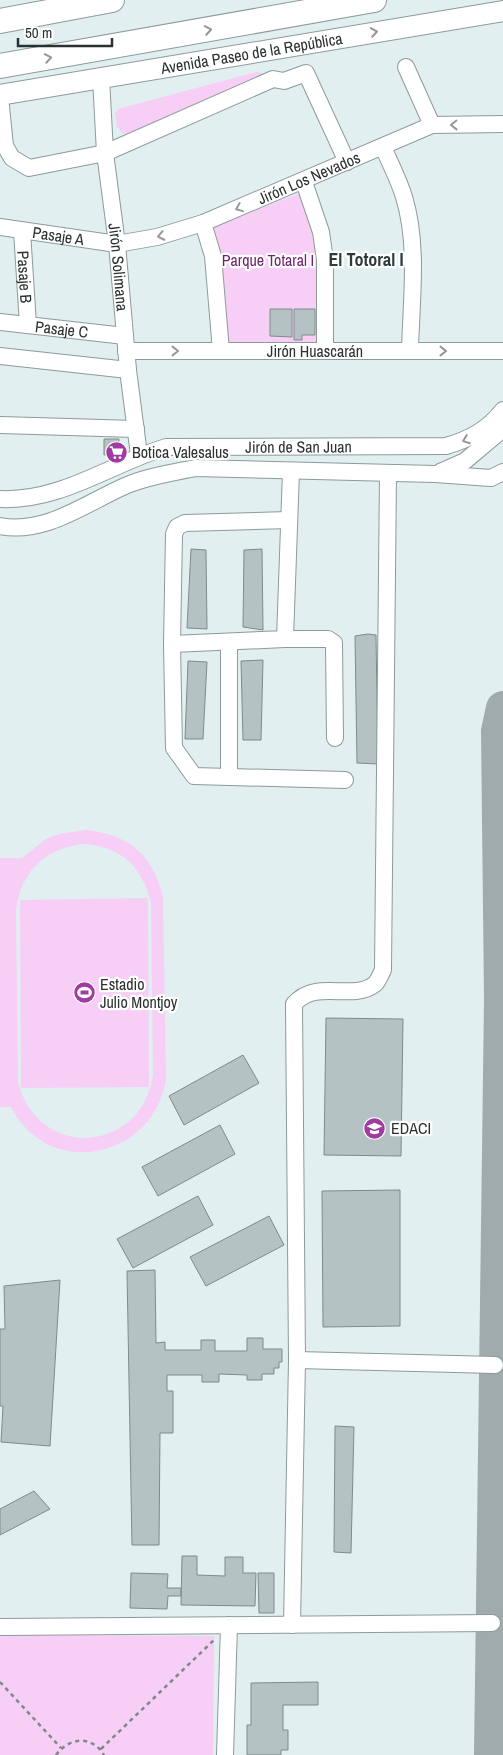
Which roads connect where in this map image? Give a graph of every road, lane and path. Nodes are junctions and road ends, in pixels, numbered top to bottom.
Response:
1 (112, 0) edge
2 (374, 0) edge
3 (503, 11) edge
4 (0, 21) edge
5 (0, 66) edge
6 (406, 67) dead end
7 (101, 78) junction
8 (0, 96) edge
9 (503, 124) edge
10 (432, 125) junction
11 (383, 147) junction
12 (105, 153) junction
13 (346, 162) junction
14 (304, 182) junction
15 (203, 223) junction
16 (0, 227) edge
17 (22, 231) junction
18 (117, 244) junction
19 (0, 322) edge
20 (28, 325) junction
21 (126, 343) junction
22 (221, 351) junction
23 (325, 351) junction
24 (410, 351) junction
25 (503, 351) edge
26 (0, 356) edge
27 (128, 370) junction
28 (503, 410) edge
29 (0, 425) edge
30 (136, 429) junction
31 (503, 429) edge
32 (139, 455) junction
33 (291, 471) junction
34 (503, 472) edge
35 (388, 474) junction
36 (435, 474) junction
37 (0, 499) edge
38 (289, 520) junction
39 (0, 526) edge
40 (285, 639) junction
41 (229, 642) junction
42 (172, 644) junction
43 (335, 738) dead end
44 (229, 777) junction
45 (345, 780) dead end
46 (297, 1360) junction
47 (495, 1365) dead end
48 (492, 1623) dead end
49 (229, 1625) junction
50 (292, 1625) junction
51 (0, 1627) edge
52 (0, 1682) edge
53 (61, 1748) junction
54 (101, 1749) junction
55 (56, 1755) edge
56 (104, 1755) edge
57 (225, 1755) edge

1 - 4 highway
5 -> 2 highway
7 -> 3 main road, Avenida Paseo de la República
6 - 10 street
7 - 8 main road, Avenida Paseo de la República
7 - 12 street, Jirón Solimana
8 - 12 street, Avenida Paseo de la República
9 -> 10 street, Jirón Los Nevados
10 - 11 street, Jirón Los Nevados
11 - 13 street, Jirón Los Nevados
11 - 24 street
12 - 13 street, Avenida Paseo de la República
12 - 18 street, Jirón Solimana
13 - 14 street, Jirón Los Nevados
14 -> 15 street, Jirón Los Nevados
14 - 23 street
15 -> 18 street, Jirón Los Nevados
15 - 22 street
16 - 17 street, Pasaje A
17 - 18 street, Pasaje A
17 - 20 street, Pasaje B
18 - 21 street, Jirón Solimana
19 - 20 street, Pasaje C
20 - 21 street, Pasaje C
21 -> 22 street, Jirón Huascarán
21 - 27 street, Jirón Solimana
22 - 23 street, Jirón Huascarán
23 - 24 street, Jirón Huascarán
24 -> 25 street, Jirón Huascarán
26 - 27 street
27 - 30 street, Jirón Solimana
28 -> 32 street, Jirón de San Juan
29 - 30 street
30 - 32 street, Jirón Solimana
31 - 36 street
32 - 37 street, Jirón de San Juan
33 - 35 street
33 - 38 street
33 - 39 street
34 - 36 street
35 - 36 street
35 - 46 street
38 - 40 street
38 - 42 street
40 - 41 street
40 - 43 street
41 - 42 street
41 - 44 street
42 - 44 street
44 - 45 street
46 - 47 street
46 - 50 street
48 - 50 street
49 - 50 street
49 - 51 street
49 - 54 path
49 - 57 street
52 - 53 path
53 - 54 path
53 - 55 path
54 - 56 path

